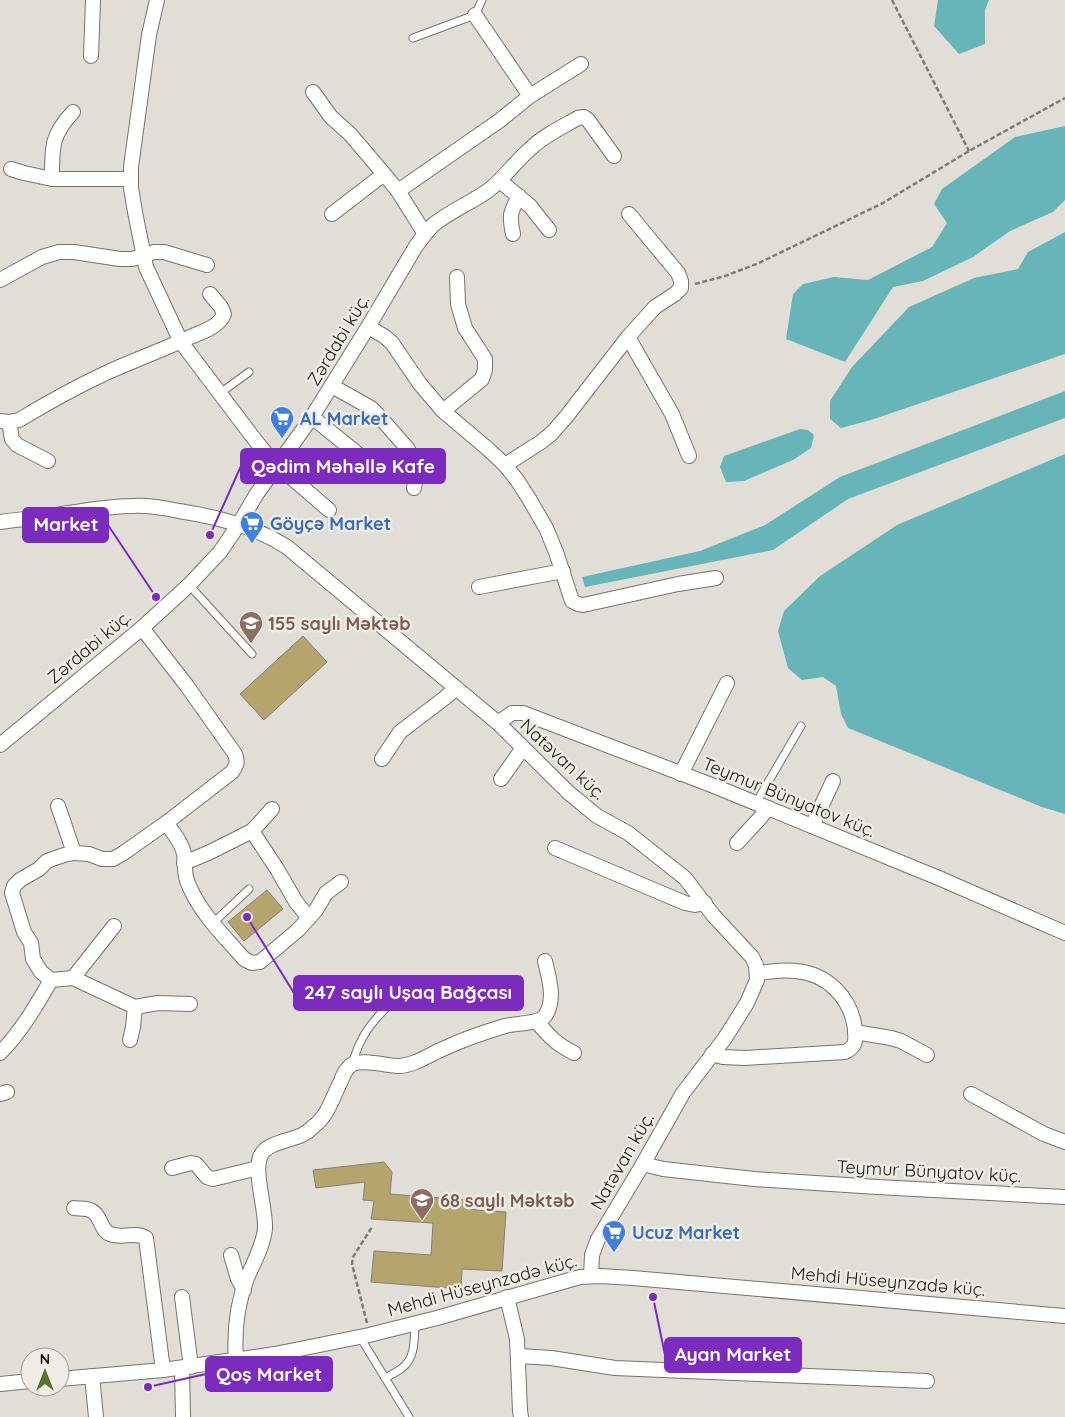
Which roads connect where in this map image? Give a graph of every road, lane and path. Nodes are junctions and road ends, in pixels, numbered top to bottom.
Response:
1 (93, 0) edge
2 (157, 0) edge
3 (482, 0) edge
4 (892, 0) edge
5 (474, 15) junction
6 (413, 38) dead end
7 (91, 56) dead end
8 (581, 64) dead end
9 (313, 92) dead end
10 (530, 96) junction
11 (1065, 98) edge
12 (73, 112) dead end
13 (969, 150) junction
14 (614, 156) dead end
15 (11, 169) dead end
16 (384, 174) junction
17 (52, 179) junction
18 (132, 179) junction
19 (500, 180) junction
20 (398, 192) junction
21 (519, 196) junction
22 (332, 214) dead end
23 (628, 214) dead end
24 (549, 230) dead end
25 (425, 234) junction
26 (513, 234) dead end
27 (143, 256) junction
28 (207, 265) dead end
29 (457, 277) dead end
30 (0, 280) edge
31 (681, 288) junction
32 (210, 294) dead end
33 (368, 327) junction
34 (628, 337) junction
35 (181, 342) junction
36 (249, 372) dead end
37 (332, 386) junction
38 (219, 394) junction
39 (443, 411) junction
40 (312, 417) junction
41 (5, 421) edge
42 (689, 456) dead end
43 (364, 459) dead end
44 (48, 462) dead end
45 (505, 464) junction
46 (278, 466) junction
47 (414, 488) dead end
48 (329, 510) dead end
49 (0, 522) edge
50 (240, 524) junction
51 (563, 572) junction
52 (716, 578) dead end
53 (189, 585) junction
54 (479, 587) dead end
55 (142, 628) junction
56 (252, 654) dead end
57 (727, 683) dead end
58 (456, 688) junction
59 (498, 723) junction
60 (802, 726) dead end
61 (0, 745) edge
62 (523, 748) junction
63 (382, 759) dead end
64 (682, 774) junction
65 (502, 779) dead end
66 (833, 780) dead end
67 (58, 806) dead end
68 (762, 806) junction
69 (272, 809) dead end
70 (166, 824) junction
71 (812, 826) junction
72 (252, 831) junction
73 (737, 843) dead end
74 (555, 848) dead end
75 (74, 853) junction
76 (184, 862) junction
77 (341, 882) dead end
78 (249, 889) dead end
79 (704, 904) junction
80 (309, 918) junction
81 (213, 922) junction
82 (114, 926) dead end
83 (1065, 933) edge
84 (545, 961) dead end
85 (758, 972) junction
86 (73, 978) junction
87 (51, 980) junction
88 (398, 998) dead end
89 (190, 1004) dead end
90 (135, 1007) junction
91 (537, 1022) junction
92 (855, 1032) junction
93 (130, 1040) dead end
94 (0, 1053) edge
95 (574, 1053) dead end
96 (712, 1054) junction
97 (927, 1055) dead end
98 (352, 1064) junction
99 (971, 1094) dead end
100 (1065, 1142) edge
101 (643, 1164) junction
102 (172, 1168) dead end
103 (258, 1168) junction
104 (1065, 1197) edge
105 (74, 1208) dead end
106 (372, 1227) dead end
107 (231, 1255) dead end
108 (591, 1276) junction
109 (244, 1290) junction
110 (182, 1297) dead end
111 (508, 1297) junction
112 (1065, 1316) edge
113 (415, 1323) junction
114 (364, 1336) junction
115 (519, 1356) junction
116 (236, 1360) junction
117 (187, 1367) junction
118 (163, 1370) junction
119 (92, 1376) junction
120 (70, 1378) edge
121 (385, 1378) junction
122 (926, 1381) dead end
123 (20, 1382) edge
124 (0, 1384) edge
125 (96, 1417) edge
126 (183, 1417) edge
127 (409, 1417) edge
128 (522, 1417) edge

1 - 7 street
2 - 18 street
3 - 5 lane
4 - 13 path
5 - 6 lane
5 - 10 street
8 - 10 street
9 - 16 street
10 - 20 street
11 - 13 path
12 - 17 street
13 - 31 path
14 - 19 street, Zərdabi küç.
15 - 17 street
16 - 20 street
16 - 22 street
17 - 18 street
18 - 27 street
19 - 21 street
19 - 25 street, Zərdabi küç.
20 - 25 street
21 - 24 street
21 - 26 street
23 - 31 street
25 - 33 street, Zərdabi küç.
27 - 28 street
27 - 30 street
27 - 35 street
29 - 39 street
31 - 34 street
32 - 35 street
33 - 37 street, Zərdabi küç.
33 - 39 street
34 - 42 street
34 - 45 street
35 - 38 street
35 - 41 street
36 - 38 lane
37 - 40 street, Zərdabi küç.
37 - 47 street
38 - 46 street
39 - 45 street
40 - 43 street
40 - 46 street, Zərdabi küç.
41 - 44 street
45 - 51 street
46 - 48 street
46 - 50 street, Zərdabi küç.
49 - 50 street, Natəvan küç.
50 - 53 street, Zərdabi küç.
50 - 58 street, Natəvan küç.
51 - 52 street
51 - 54 street
53 - 55 street, Zərdabi küç.
53 - 56 lane
55 - 61 street, Zərdabi küç.
55 - 70 street
57 - 64 street
58 - 59 street, Natəvan küç.
58 - 63 street
59 - 62 street, Natəvan küç.
59 - 64 street, Teymur Bünyatov küç.
60 - 68 lane
62 - 65 street
62 - 79 street, Natəvan küç.
64 - 68 street, Teymur Bünyatov küç.
66 - 71 street
67 - 75 street
68 - 71 street, Teymur Bünyatov küç.
68 - 73 street
69 - 72 street
70 - 75 street
70 - 76 street
71 - 83 street, Teymur Bünyatov küç.
72 - 76 street
72 - 80 street
74 - 79 street
75 - 87 street
76 - 81 street
77 - 80 street
78 - 81 lane
79 - 85 street, Natəvan küç.
80 - 81 street
82 - 86 street
84 - 91 street
85 - 92 street
85 - 96 street, Natəvan küç.
86 - 87 street
86 - 90 street
87 - 94 street
88 - 98 lane
89 - 90 street
90 - 93 street
91 - 95 street
91 - 98 street
92 - 96 street
92 - 97 street
96 - 101 street, Natəvan küç.
98 - 103 street
99 - 100 street
101 - 104 street, Teymur Bünyatov küç.
101 - 108 street, Natəvan küç.
102 - 103 street
103 - 109 street
105 - 118 street
106 - 114 path
107 - 109 street
108 - 111 street, Mehdi Hüseynzadə küç.
108 - 112 street, Mehdi Hüseynzadə küç.
109 - 116 street
110 - 117 street
111 - 113 street, Mehdi Hüseynzadə küç.
111 - 115 street
113 - 114 street, Mehdi Hüseynzadə küç.
113 - 121 lane
114 - 116 street, Mehdi Hüseynzadə küç.
114 - 121 lane
115 - 122 street
115 - 128 street
116 - 117 street, Mehdi Hüseynzadə küç.
117 - 118 street, Mehdi Hüseynzadə küç.
117 - 126 street
118 - 119 street, Mehdi Hüseynzadə küç.
119 - 120 street, Mehdi Hüseynzadə küç.
119 - 125 street
121 - 127 lane
123 - 124 street

